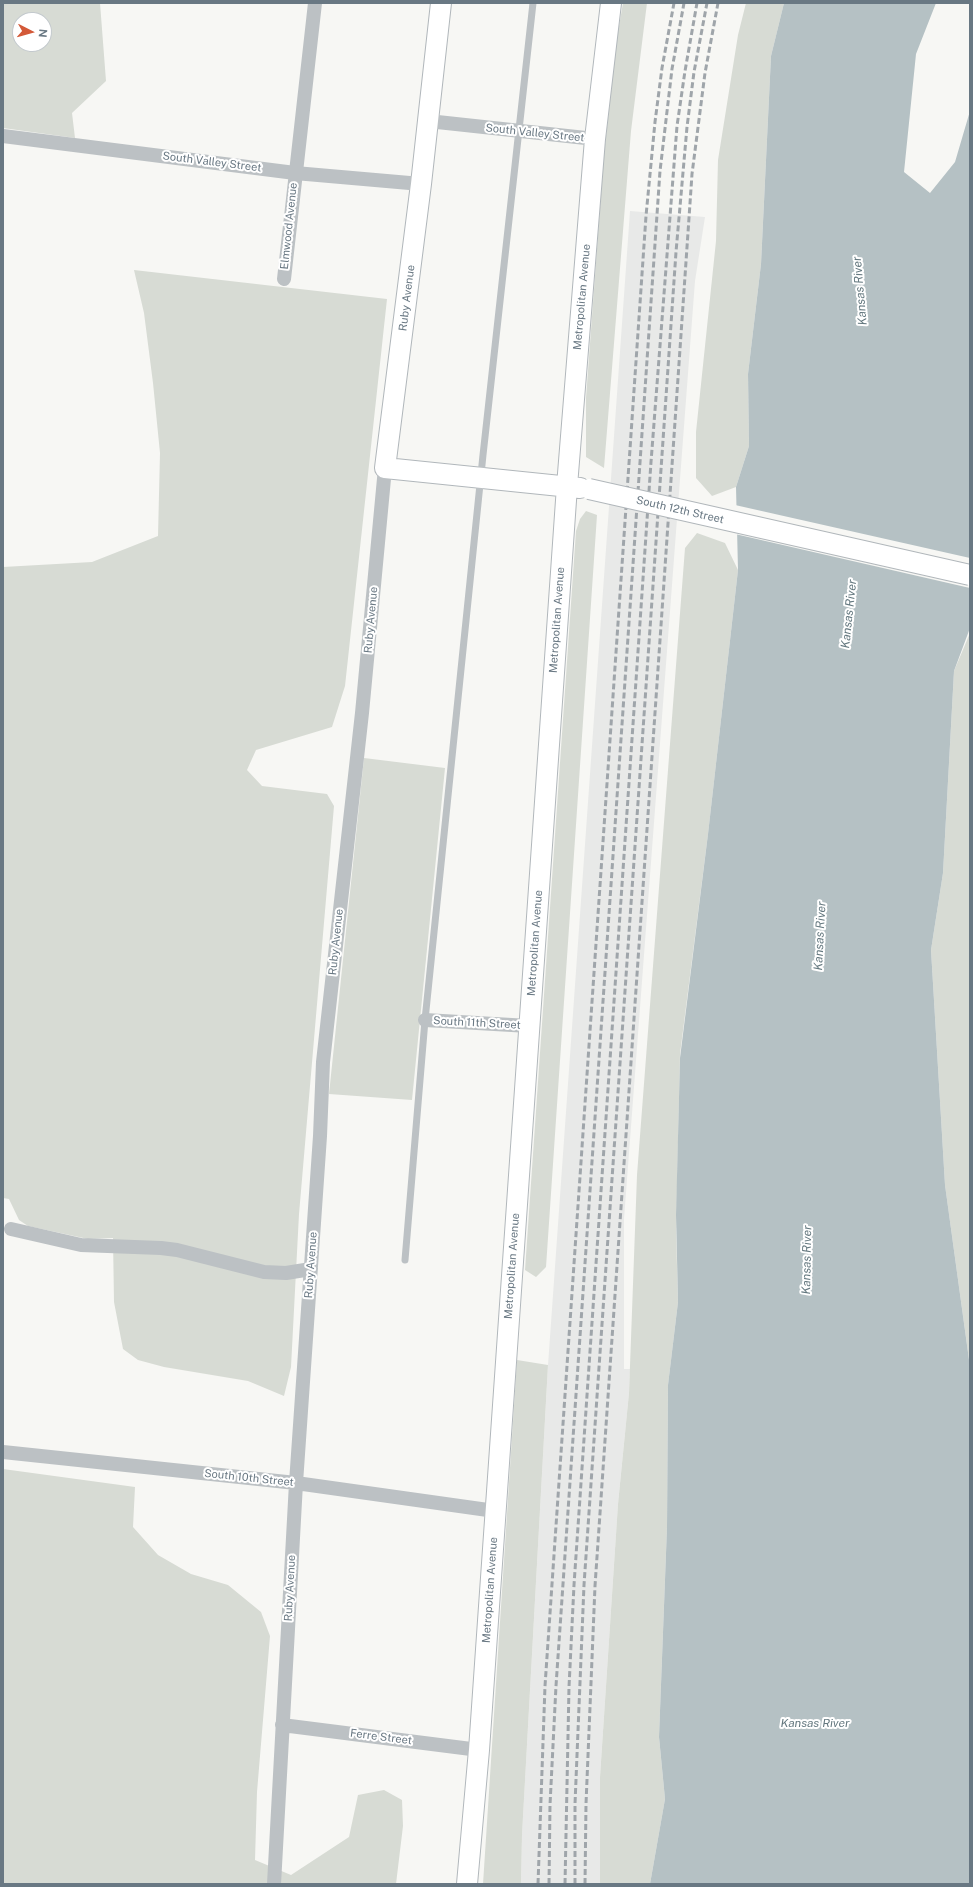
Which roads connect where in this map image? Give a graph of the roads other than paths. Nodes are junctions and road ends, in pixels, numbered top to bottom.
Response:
1 (315, 3) edge
2 (441, 3) edge
3 (533, 3) edge
4 (611, 3) edge
5 (428, 121) junction
6 (518, 131) junction
7 (3, 136) edge
8 (595, 139) junction
9 (295, 173) junction
10 (421, 184) junction
11 (284, 279) dead end
12 (385, 468) junction
13 (480, 476) junction
14 (566, 486) junction
15 (970, 575) edge
16 (425, 1020) junction
17 (529, 1026) junction
18 (11, 1229) dead end
19 (405, 1260) dead end
20 (311, 1269) junction
21 (3, 1452) edge
22 (296, 1483) junction
23 (495, 1511) junction
24 (282, 1725) junction
25 (479, 1750) junction
26 (274, 1884) edge
27 (467, 1884) edge

1 - 9 street, Elmwood Avenue
2 - 5 main road, Ruby Avenue
3 - 6 lane
4 - 8 main road, Metropolitan Avenue
5 - 6 street, South Valley Street
5 - 10 main road, Ruby Avenue
6 - 8 street, South Valley Street
6 - 13 lane
7 - 9 street, South Valley Street
8 - 14 main road, Metropolitan Avenue
9 - 10 street, South Valley Street
9 - 11 street, Elmwood Avenue
10 - 12 main road, Ruby Avenue
12 - 13 main road, South 12th Street
12 - 20 street, Ruby Avenue
13 - 14 main road, South 12th Street
13 - 16 lane
14 - 15 main road, South 12th Street, bridge
14 - 17 main road, Metropolitan Avenue
16 - 17 street, South 11th Street
16 - 19 lane
17 - 23 main road, Metropolitan Avenue
18 - 20 street
20 - 22 street, Ruby Avenue
21 - 22 street, South 10th Street
22 - 23 street, South 10th Street
22 - 24 street, Ruby Avenue
23 - 25 main road, Metropolitan Avenue
24 - 25 street, Ferre Street
24 - 26 street, Ruby Avenue
25 - 27 main road, Metropolitan Avenue

